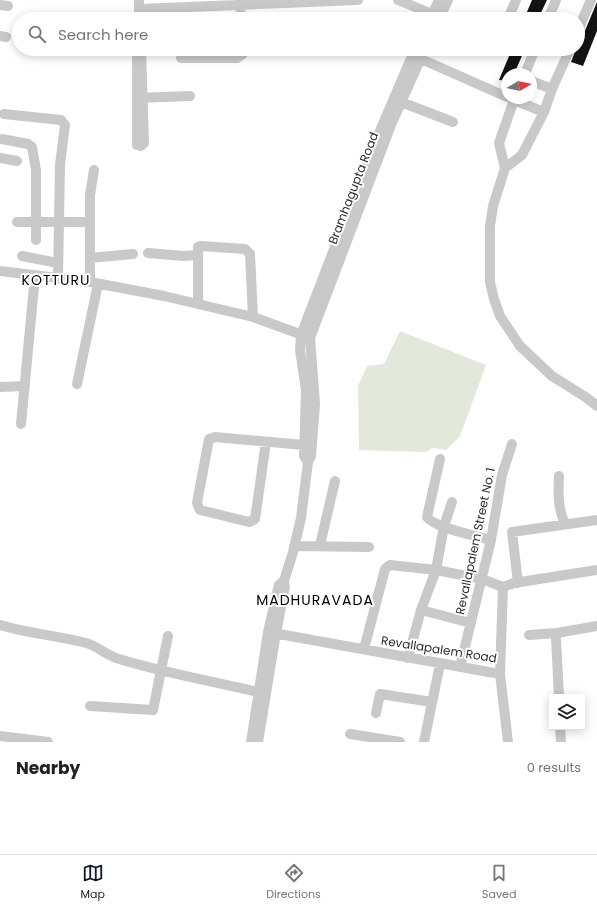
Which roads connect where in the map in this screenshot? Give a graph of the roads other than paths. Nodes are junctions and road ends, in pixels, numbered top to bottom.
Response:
1 (358, 0) edge
2 (398, 0) edge
3 (439, 0) edge
4 (448, 0) edge
5 (516, 0) edge
6 (556, 0) edge
7 (591, 0) edge
8 (288, 2) edge
9 (240, 3) edge
10 (193, 4) edge
11 (139, 9) edge
12 (424, 12) edge
13 (438, 12) edge
14 (441, 12) edge
15 (511, 12) edge
16 (551, 12) edge
17 (585, 14) edge
18 (137, 56) edge
19 (141, 56) edge
20 (240, 56) edge
21 (412, 56) edge
22 (422, 56) edge
23 (532, 56) edge
24 (567, 56) edge
25 (180, 58) dead end
26 (421, 59) junction
27 (527, 68) edge
28 (537, 83) edge
29 (552, 89) junction
30 (501, 93) edge
31 (190, 96) dead end
32 (140, 98) junction
33 (401, 102) junction
34 (510, 104) edge
35 (526, 104) edge
36 (544, 112) junction
37 (4, 114) dead end
38 (453, 122) dead end
39 (2, 139) dead end
40 (0, 158) edge
41 (17, 161) dead end
42 (505, 168) junction
43 (94, 170) dead end
44 (17, 222) dead end
45 (36, 222) junction
46 (90, 222) junction
47 (60, 223) junction
48 (36, 240) dead end
49 (148, 253) dead end
50 (133, 254) dead end
51 (197, 255) junction
52 (22, 256) dead end
53 (90, 258) junction
54 (58, 263) junction
55 (0, 271) edge
56 (35, 276) junction
57 (58, 278) junction
58 (94, 283) junction
59 (198, 304) junction
60 (253, 317) junction
61 (306, 336) junction
62 (77, 384) dead end
63 (25, 386) junction
64 (0, 387) edge
65 (597, 406) edge
66 (21, 424) dead end
67 (266, 442) junction
68 (512, 444) dead end
69 (304, 445) junction
70 (440, 459) dead end
71 (308, 462) junction
72 (559, 476) dead end
73 (334, 481) dead end
74 (452, 502) dead end
75 (597, 520) edge
76 (565, 524) junction
77 (444, 526) junction
78 (491, 540) junction
79 (320, 545) junction
80 (294, 546) junction
81 (369, 547) dead end
82 (436, 570) junction
83 (597, 570) edge
84 (482, 580) junction
85 (518, 583) junction
86 (503, 587) junction
87 (421, 610) junction
88 (471, 623) junction
89 (0, 625) edge
90 (597, 626) edge
91 (272, 632) junction
92 (557, 634) junction
93 (528, 635) dead end
94 (168, 636) dead end
95 (364, 649) junction
96 (408, 658) junction
97 (440, 664) junction
98 (460, 667) junction
99 (161, 671) junction
100 (500, 674) junction
101 (258, 692) junction
102 (559, 694) edge
103 (432, 702) junction
104 (90, 706) dead end
105 (376, 713) dead end
106 (560, 730) edge
107 (350, 734) dead end
108 (0, 736) edge
109 (48, 742) edge
110 (251, 742) edge
111 (258, 742) edge
112 (400, 742) edge
113 (424, 742) edge
114 (508, 742) edge
115 (561, 742) edge

1 - 8 street
2 - 12 street
3 - 13 street
4 - 14 street
5 - 15 street
6 - 16 street
7 - 17 street
8 - 9 street
9 - 10 street
10 - 11 street
18 - 32 street
19 - 32 street
20 - 25 street
21 - 61 street, Bramhagupta Road
22 - 26 street, Bramhagupta Road
23 - 27 street
24 - 29 street
26 - 30 street
26 - 33 street, Bramhagupta Road
28 - 29 street
29 - 36 street
31 - 32 street
33 - 38 street
33 - 61 street, Bramhagupta Road
34 - 42 street
35 - 36 street
36 - 42 street
37 - 47 street
39 - 45 street
40 - 41 street
42 - 65 street
43 - 46 street
44 - 45 street
45 - 47 street
45 - 48 street
46 - 47 street
46 - 53 street
47 - 54 street
49 - 51 street
50 - 53 street
51 - 59 street
51 - 60 street
52 - 54 street
53 - 58 street
54 - 57 street
55 - 56 street
56 - 57 street
56 - 63 street
57 - 58 street
58 - 59 street
58 - 62 street
59 - 60 street
60 - 61 street
61 - 69 street
61 - 71 street
63 - 64 street
63 - 66 street
67 - 67 street
67 - 69 street
68 - 78 street, Revallapalem Street No. 1
69 - 71 street
70 - 77 street
71 - 80 street
72 - 76 street
73 - 79 street
74 - 77 street
75 - 76 street
76 - 85 street
77 - 78 street
77 - 82 street
78 - 84 street, Revallapalem Street No. 1
79 - 80 street
79 - 81 street
80 - 91 street
82 - 84 street
82 - 87 street
82 - 95 street
83 - 85 street
84 - 86 street
84 - 88 street, Revallapalem Street No. 1
85 - 86 street
86 - 100 street, Revallapalem Road
87 - 88 street
87 - 96 street
88 - 98 street, Revallapalem Street No. 1
89 - 99 street
90 - 92 street
91 - 95 street, Revallapalem Road
91 - 101 street
91 - 111 street
92 - 93 street
92 - 102 street
94 - 99 street
95 - 96 street, Revallapalem Road
96 - 97 street, Revallapalem Road
97 - 98 street, Revallapalem Road
97 - 103 street
98 - 100 street, Revallapalem Road
99 - 101 street
99 - 104 street
100 - 114 street
101 - 110 street
103 - 105 street
103 - 113 street
106 - 115 street
107 - 112 street
108 - 109 street

